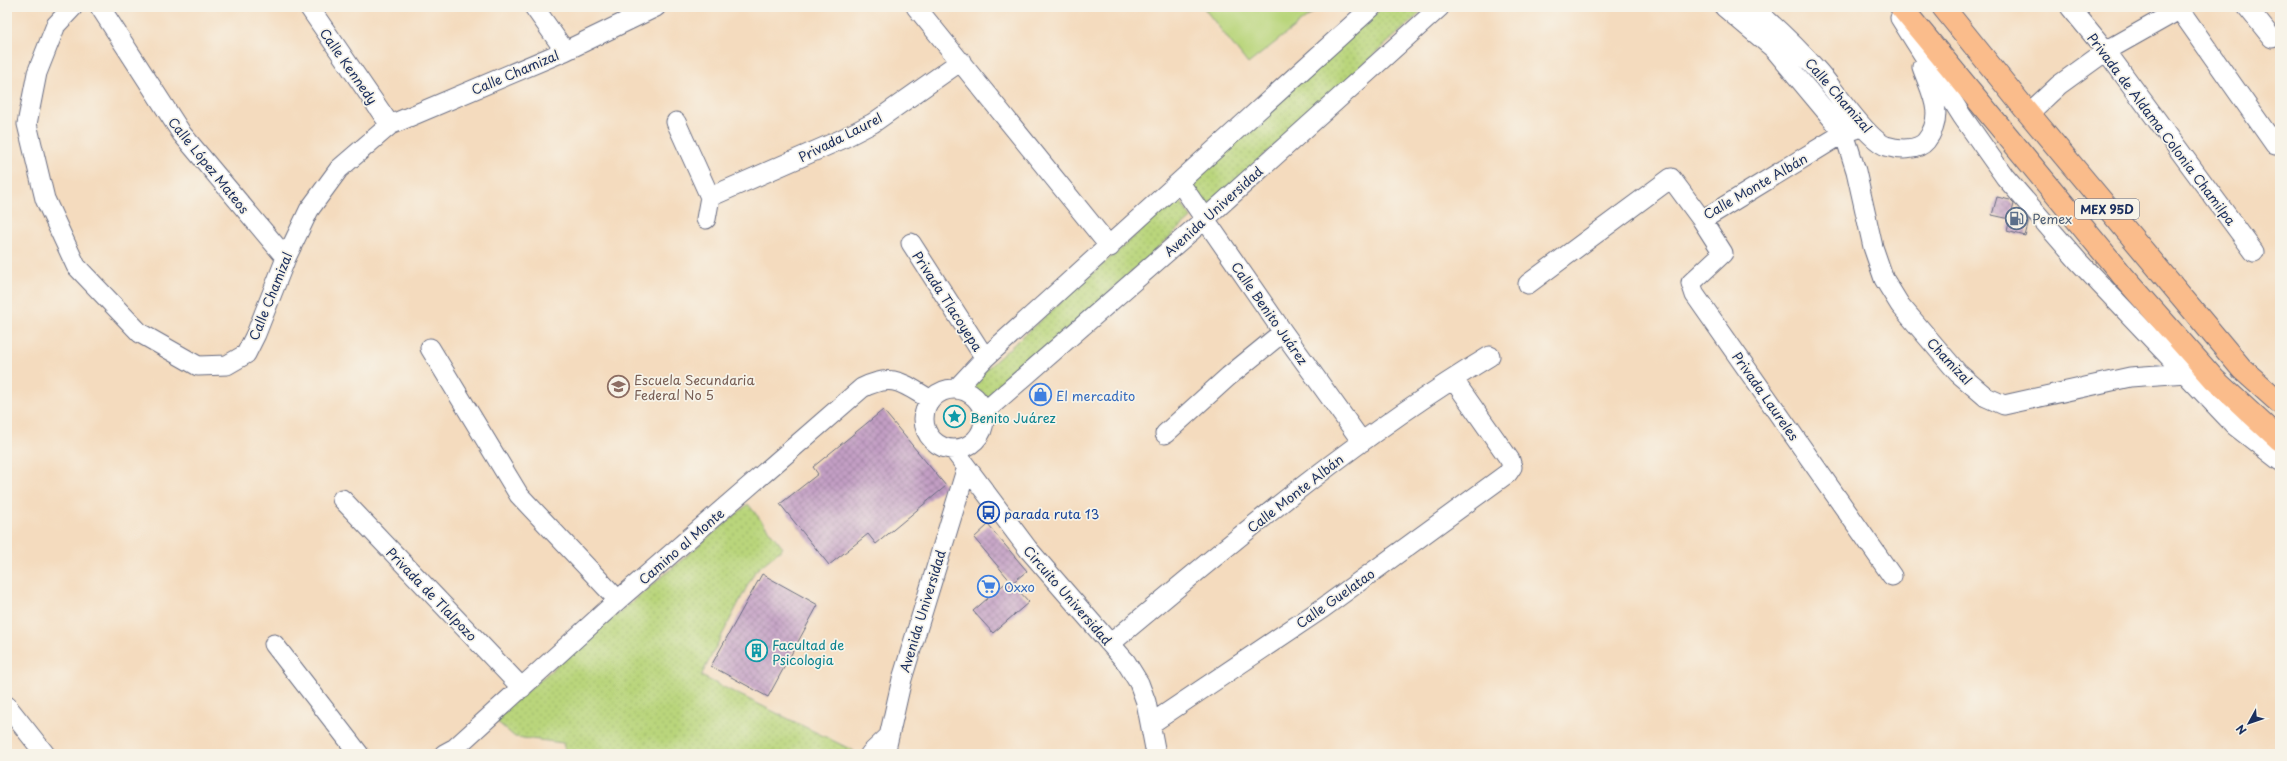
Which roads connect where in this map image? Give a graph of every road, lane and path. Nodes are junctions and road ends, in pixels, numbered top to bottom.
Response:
1 (73, 7) edge
2 (100, 7) edge
3 (309, 7) edge
4 (534, 7) edge
5 (656, 7) edge
6 (916, 7) edge
7 (1372, 7) edge
8 (1440, 7) edge
9 (1724, 7) edge
10 (1752, 7) edge
11 (1893, 7) edge
12 (1901, 7) edge
13 (1943, 7) edge
14 (2070, 7) edge
15 (2247, 7) edge
16 (2182, 9) edge
17 (2272, 38) dead end
18 (1913, 39) junction
19 (565, 51) junction
20 (2106, 52) junction
21 (961, 61) junction
22 (2028, 114) junction
23 (676, 122) dead end
24 (390, 125) junction
25 (1863, 126) junction
26 (1844, 133) junction
27 (2275, 145) dead end
28 (1180, 183) junction
29 (710, 197) junction
30 (1205, 218) junction
31 (706, 219) dead end
32 (1702, 220) junction
33 (911, 243) dead end
34 (1110, 247) junction
35 (2254, 252) dead end
36 (286, 258) junction
37 (1528, 284) dead end
38 (1283, 332) junction
39 (430, 348) dead end
40 (1490, 356) dead end
41 (985, 358) junction
42 (2186, 373) junction
43 (1453, 379) junction
44 (956, 389) junction
45 (931, 400) junction
46 (2280, 403) edge
47 (983, 413) junction
48 (1165, 434) dead end
49 (2280, 440) edge
50 (1362, 442) junction
51 (952, 449) junction
52 (2280, 461) edge
53 (966, 470) junction
54 (342, 499) dead end
55 (1892, 576) dead end
56 (618, 600) junction
57 (1110, 643) junction
58 (274, 644) dead end
59 (522, 688) junction
60 (7, 706) edge
61 (1152, 723) junction
62 (887, 745) edge
63 (45, 754) edge
64 (359, 754) edge
65 (444, 754) edge
66 (870, 754) edge
67 (1156, 754) edge

1 - 36 street, Calle Chamizal
2 - 36 street, Calle López Mateos
3 - 24 street, Calle Kennedy
4 - 19 street
5 - 19 street, Calle Chamizal
6 - 21 street
7 - 28 street
8 - 30 street, Avenida Universidad
9 - 26 street, Calle Chamizal
10 - 25 street, Calle Chamizal
11 - 18 street
12 - 49 highway, MEX 95D
13 - 22 highway, MEX 95D
14 - 20 street, Privada de Aldama Colonia Chamilpa
15 - 17 street
16 - 20 street
16 - 27 street
18 - 25 street, Calle Chamizal
18 - 42 street
19 - 24 street, Calle Chamizal
20 - 22 street
20 - 35 street, Privada de Aldama Colonia Chamilpa
21 - 29 street, Privada Laurel
21 - 34 street
22 - 46 highway, MEX 95D
23 - 29 street
24 - 36 street, Calle Chamizal
25 - 26 street, Calle Monte Albán
26 - 32 street, Calle Monte Albán
26 - 42 street, Chamizal
28 - 30 street, Calle Benito Juárez
28 - 34 street
29 - 31 street
30 - 38 street, Calle Benito Juárez
30 - 47 street, Avenida Universidad
32 - 37 street, Calle Monte Albán
32 - 55 street, Privada Laureles
33 - 41 street, Privada Tlacoyepa
34 - 41 street
38 - 48 street
38 - 50 street, Calle Benito Juárez
39 - 56 street
40 - 43 street, Calle Monte Albán
41 - 44 street
42 - 52 street
43 - 50 street, Calle Monte Albán
43 - 61 street, Calle Guelatao
44 - 45 street
44 - 47 street
45 - 51 street
45 - 56 street, Camino al Monte
47 - 51 street
50 - 57 street, Calle Monte Albán
51 - 53 street, Circuito Universidad
53 - 57 street, Circuito Universidad
53 - 62 street, Avenida Universidad
54 - 59 street, Privada de Tlalpozo
56 - 59 street, Camino al Monte
57 - 61 street, Circuito Universidad
58 - 64 street
59 - 65 street, Camino al Monte
60 - 63 street
61 - 67 street, Circuito Universidad
62 - 66 street

